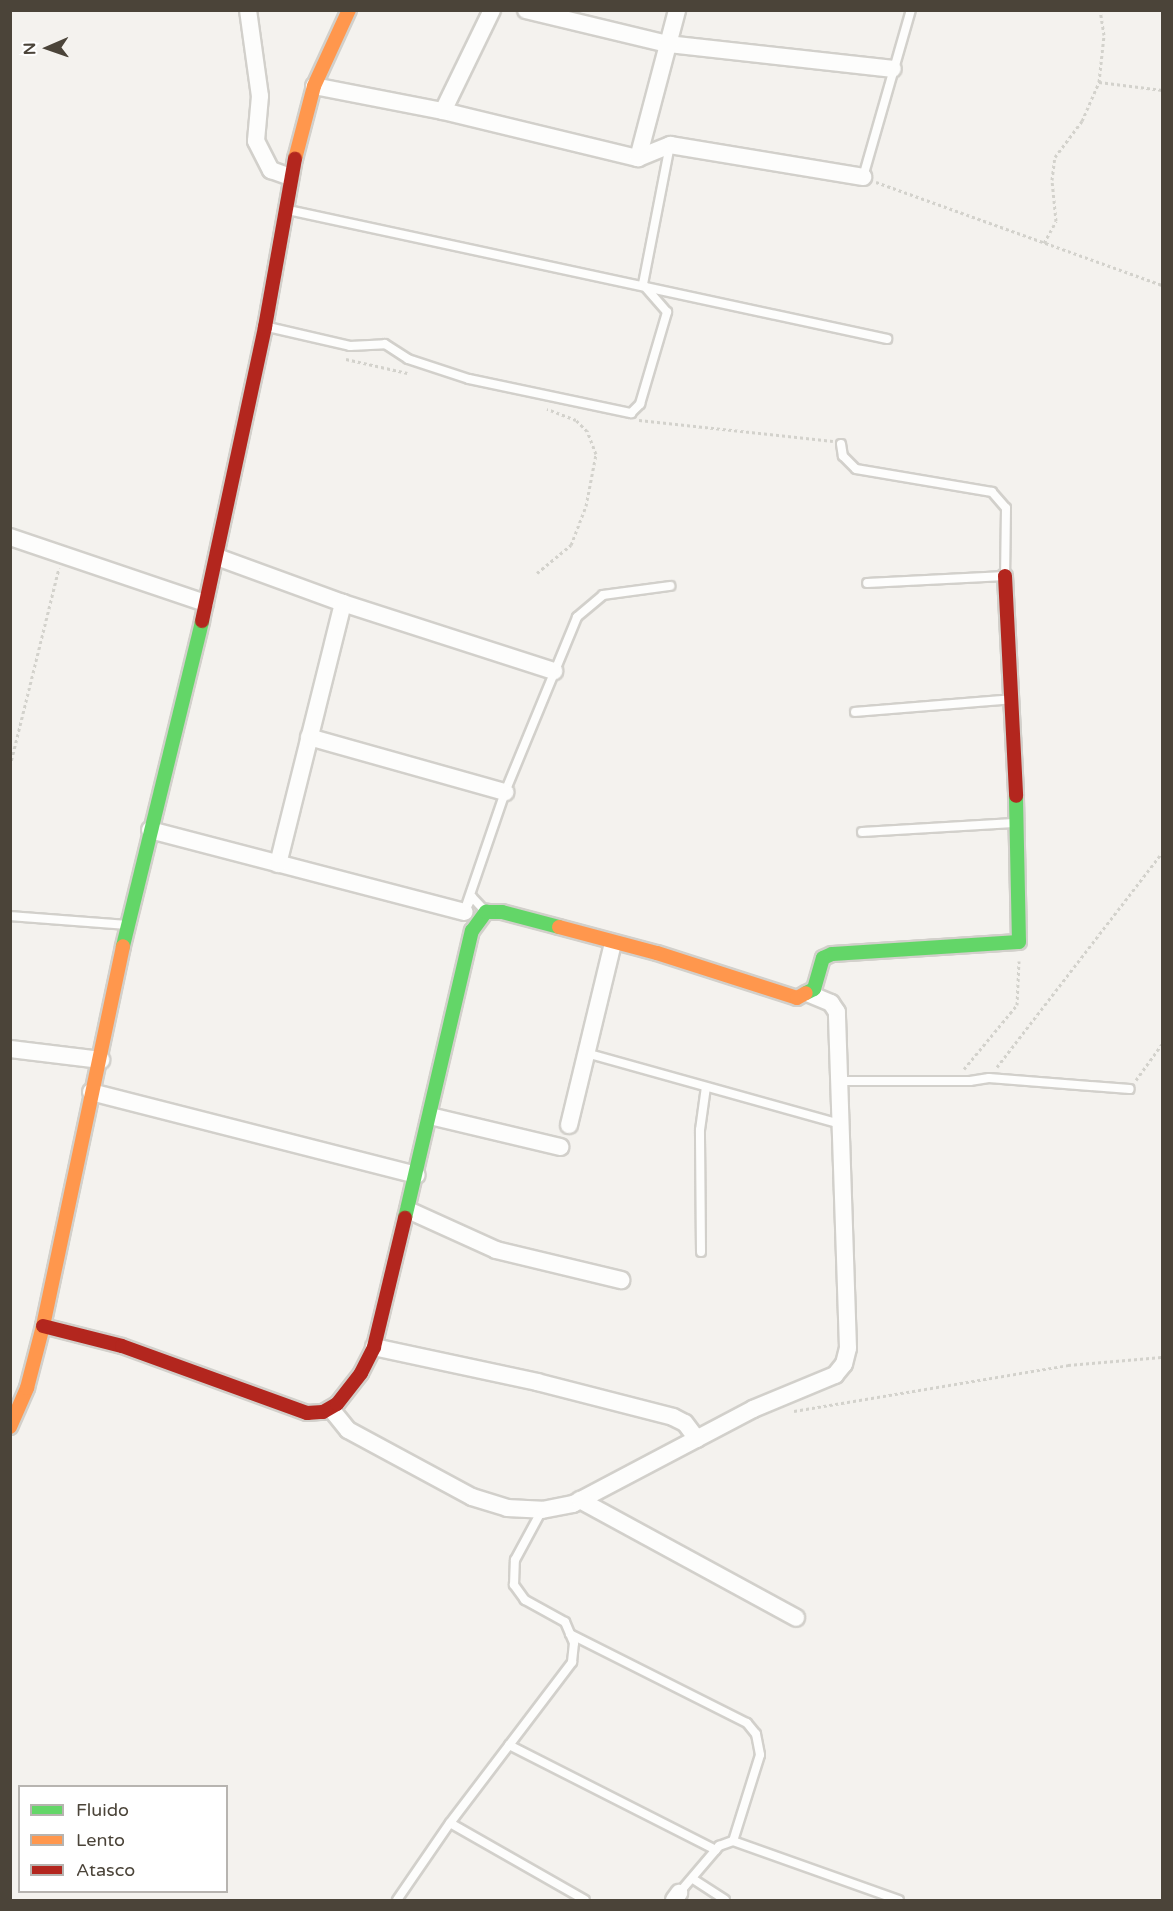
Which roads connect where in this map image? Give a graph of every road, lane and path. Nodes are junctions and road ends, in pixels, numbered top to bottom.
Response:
1 (248, 10) edge
2 (349, 10) edge
3 (492, 10) edge
4 (526, 10) edge
5 (677, 10) edge
6 (912, 10) edge
7 (1100, 10) edge
8 (668, 44) junction
9 (893, 69) junction
10 (1099, 82) junction
11 (314, 86) junction
12 (1162, 90) edge
13 (443, 111) junction
14 (670, 145) junction
15 (638, 158) junction
16 (290, 177) junction
17 (863, 177) junction
18 (285, 209) junction
19 (1044, 243) junction
20 (1162, 285) edge
21 (645, 287) junction
22 (265, 327) junction
23 (887, 339) dead end
24 (344, 358) dead end
25 (410, 373) dead end
26 (539, 407) dead end
27 (631, 413) junction
28 (841, 444) joint
29 (10, 537) edge
30 (62, 554) junction
31 (217, 558) junction
32 (537, 573) dead end
33 (1005, 576) junction
34 (867, 583) dead end
35 (670, 586) dead end
36 (205, 603) junction
37 (343, 603) junction
38 (554, 671) junction
39 (1014, 699) junction
40 (855, 712) dead end
41 (309, 737) junction
42 (10, 766) edge
43 (505, 792) junction
44 (1016, 823) junction
45 (150, 830) junction
46 (862, 832) dead end
47 (1162, 853) edge
48 (278, 864) junction
49 (464, 912) junction
50 (486, 912) junction
51 (10, 916) edge
52 (128, 925) junction
53 (1019, 942) junction
54 (613, 943) junction
55 (810, 994) junction
56 (1162, 1044) edge
57 (10, 1049) edge
58 (586, 1053) junction
59 (101, 1060) junction
60 (989, 1078) junction
61 (839, 1081) junction
62 (957, 1081) junction
63 (706, 1087) junction
64 (1130, 1089) joint
65 (91, 1092) junction
66 (430, 1116) junction
67 (841, 1124) junction
68 (569, 1125) dead end
69 (560, 1147) dead end
70 (417, 1175) junction
71 (408, 1210) junction
72 (701, 1252) dead end
73 (621, 1280) dead end
74 (43, 1326) junction
75 (374, 1347) junction
76 (1162, 1357) edge
77 (331, 1409) junction
78 (14, 1410) edge
79 (785, 1411) dead end
80 (10, 1427) edge
81 (697, 1438) junction
82 (580, 1500) junction
83 (542, 1510) junction
84 (796, 1618) dead end
85 (570, 1634) junction
86 (509, 1745) junction
87 (450, 1823) junction
88 (733, 1841) junction
89 (716, 1850) junction
90 (693, 1879) junction
91 (677, 1897) edge
92 (397, 1900) edge
93 (585, 1900) edge
94 (725, 1900) edge
95 (899, 1900) edge

1 - 16 street
2 - 11 street
3 - 13 street
4 - 8 street
5 - 8 street
6 - 9 lane
7 - 10 path
8 - 9 street
8 - 15 street
9 - 17 lane
10 - 12 path
10 - 19 path
11 - 13 street
11 - 16 street
13 - 15 street
14 - 15 street
14 - 17 street
14 - 21 lane
16 - 18 street
17 - 19 path
18 - 21 lane
18 - 22 street
19 - 20 path
21 - 23 lane
21 - 27 lane
22 - 27 lane
22 - 31 street
24 - 25 path
26 - 32 path
27 - 28 path
28 - 33 lane
29 - 30 street
30 - 36 street
30 - 42 path
31 - 36 street
31 - 37 street
33 - 34 lane
33 - 39 street
35 - 38 lane
36 - 45 street
37 - 38 street
37 - 41 street
38 - 43 lane
39 - 40 lane
39 - 44 street
41 - 43 street
41 - 48 street
43 - 49 lane
44 - 46 lane
44 - 53 street
45 - 48 street
45 - 52 street
47 - 60 path
48 - 49 street
49 - 50 lane
50 - 54 street
50 - 66 street
51 - 52 lane
52 - 59 street
53 - 55 street
53 - 62 path
54 - 55 street
54 - 58 street
55 - 61 street
56 - 64 path
57 - 59 street
58 - 63 lane
58 - 68 street
59 - 65 street
60 - 62 lane
60 - 64 lane
61 - 62 lane
61 - 67 street
63 - 67 lane
63 - 72 lane
65 - 70 street
65 - 74 street
66 - 69 street
66 - 70 street
67 - 81 street
70 - 71 street
71 - 73 street
71 - 75 street
74 - 77 street
74 - 78 street
75 - 77 street
75 - 81 street
76 - 79 path
77 - 83 street
78 - 80 street
81 - 82 street
82 - 83 street
82 - 84 street
83 - 85 lane
85 - 86 lane
85 - 88 lane
86 - 87 lane
86 - 89 lane
87 - 92 lane
87 - 93 lane
88 - 89 lane
88 - 95 lane
89 - 90 lane
90 - 91 lane
90 - 94 lane

